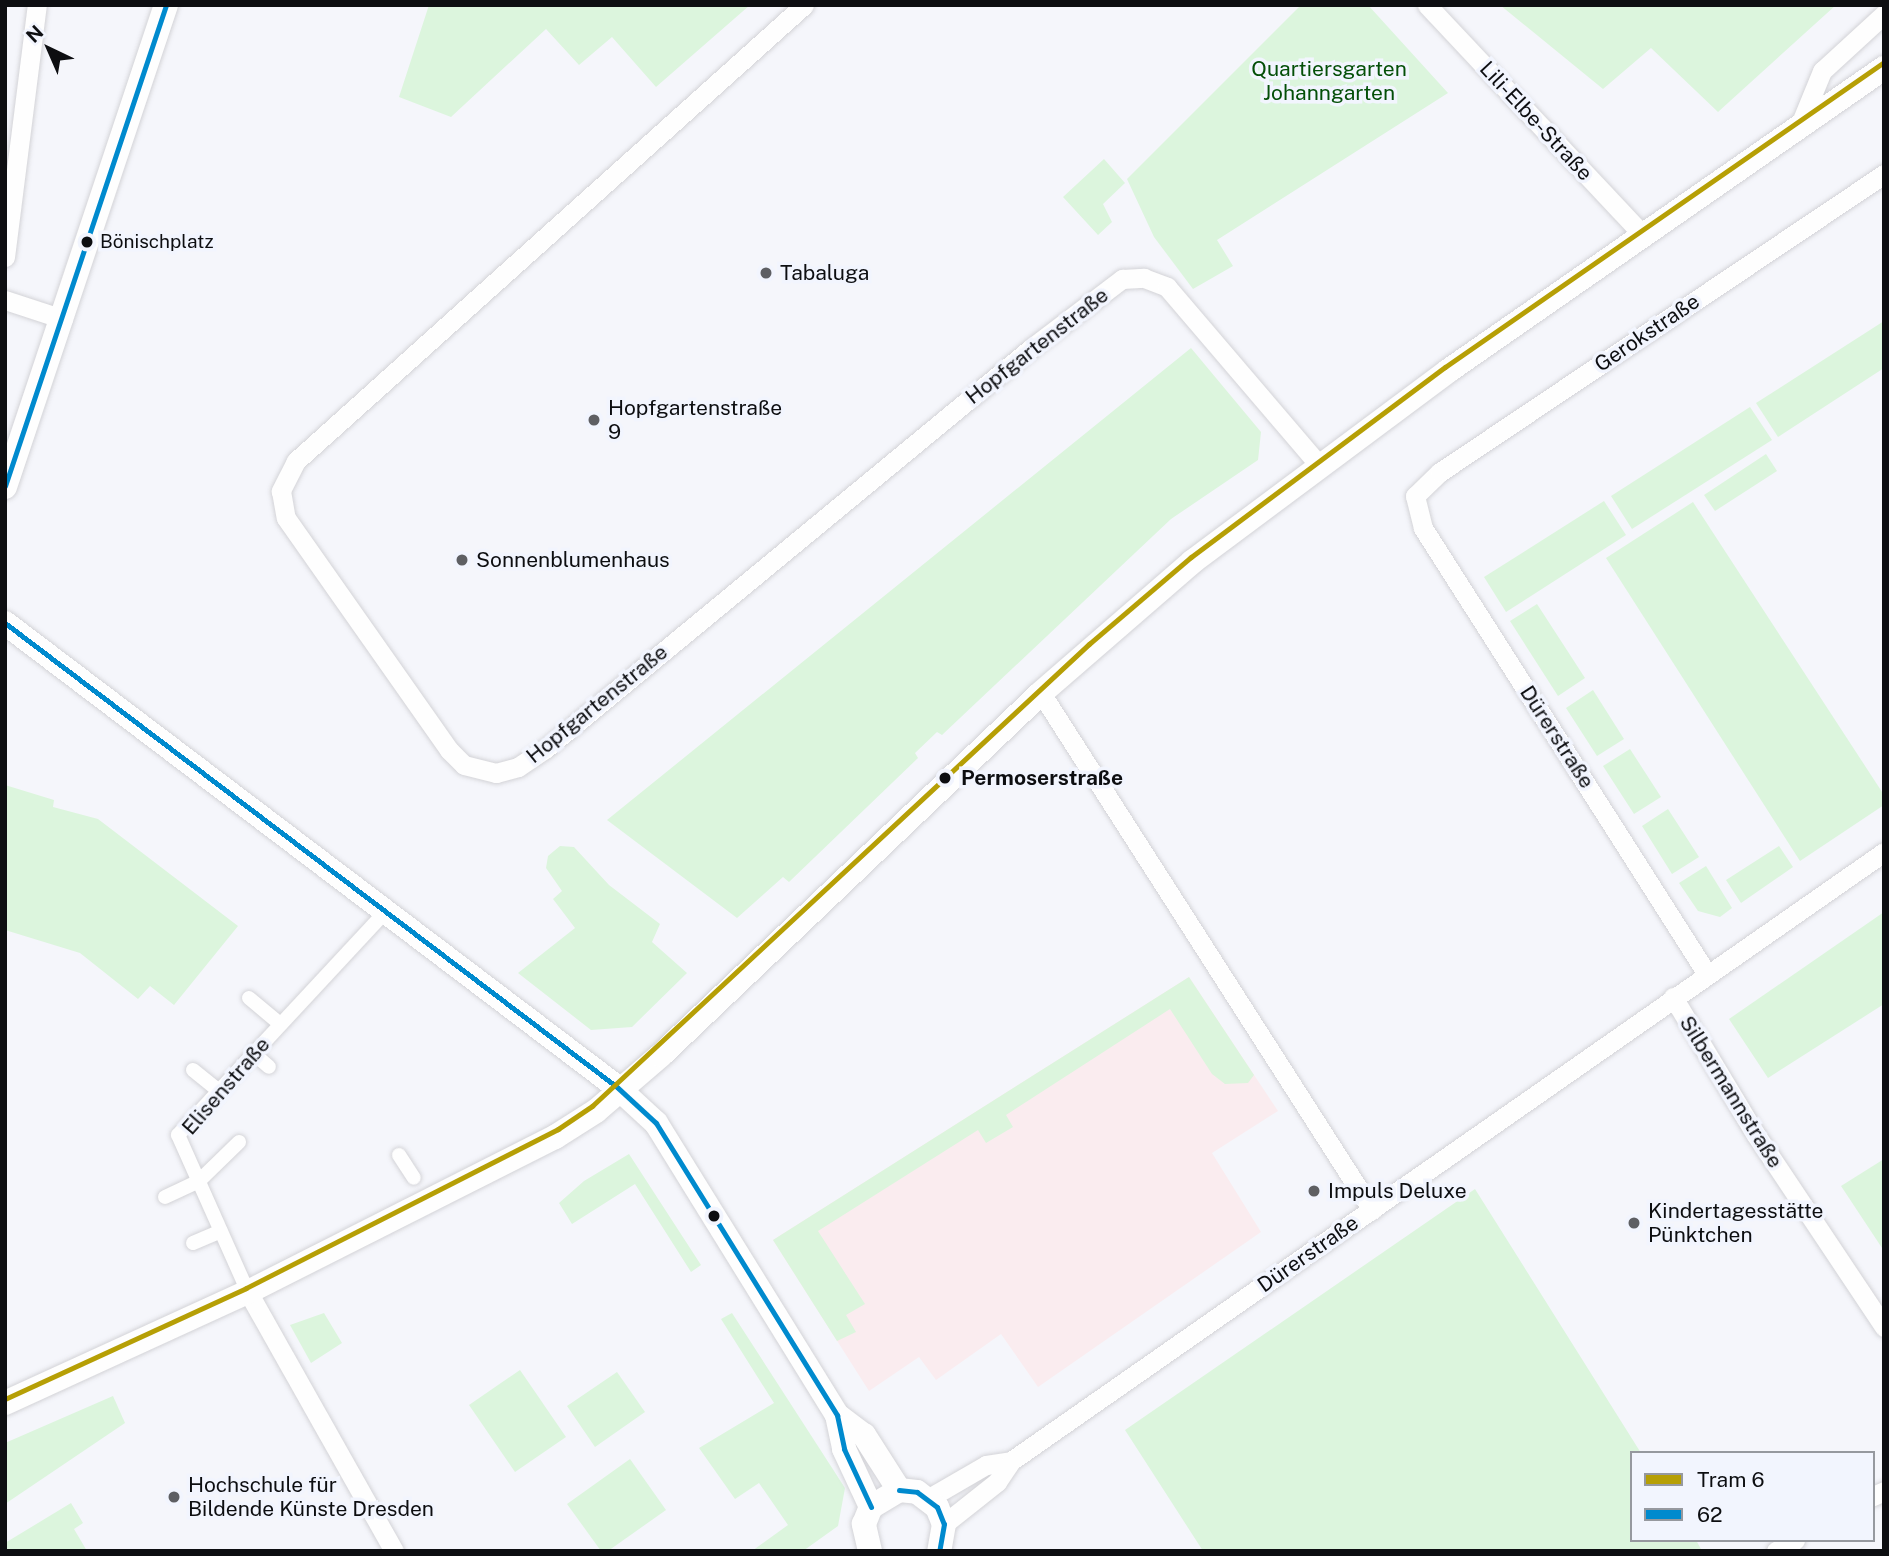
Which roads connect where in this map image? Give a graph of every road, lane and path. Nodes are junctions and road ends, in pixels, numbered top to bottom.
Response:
1 (37, 5) edge
2 (166, 5) edge
3 (804, 5) edge
4 (1427, 5) edge
5 (1884, 14) edge
6 (1884, 68) edge
7 (1799, 127) junction
8 (1884, 174) edge
9 (1644, 236) junction
10 (5, 257) edge
11 (5, 300) edge
12 (63, 319) junction
13 (1318, 464) junction
14 (5, 487) edge
15 (1415, 496) joint
16 (5, 623) edge
17 (1041, 693) junction
18 (1884, 852) edge
19 (387, 910) junction
20 (1707, 974) junction
21 (1673, 997) junction
22 (249, 998) dead end
23 (280, 1024) junction
24 (253, 1053) junction
25 (269, 1068) dead end
26 (193, 1070) dead end
27 (219, 1091) junction
28 (622, 1091) junction
29 (239, 1142) dead end
30 (399, 1155) dead end
31 (414, 1178) dead end
32 (199, 1181) junction
33 (165, 1197) dead end
34 (1372, 1210) junction
35 (221, 1231) junction
36 (193, 1243) dead end
37 (248, 1292) junction
38 (1884, 1327) edge
39 (5, 1403) edge
40 (837, 1415) junction
41 (1011, 1461) junction
42 (899, 1490) junction
43 (929, 1498) junction
44 (871, 1507) junction
45 (944, 1524) junction
46 (1792, 1542) edge
47 (863, 1548) edge
48 (394, 1551) edge
49 (939, 1551) edge
50 (1776, 1551) edge

1 - 10 street
2 - 12 street
3 - 13 street, Hopfgartenstraße
4 - 9 street, Lili-Elbe-Straße
5 - 7 street
6 - 7 street
7 - 9 street
8 - 15 street, Gerokstraße
9 - 13 street
11 - 12 street
12 - 14 street
13 - 17 street
15 - 20 street, Dürerstraße
16 - 19 street
17 - 28 street
17 - 34 street
18 - 20 street, Dürerstraße
19 - 23 street, Elisenstraße
19 - 28 street
20 - 21 street, Dürerstraße
21 - 34 street, Dürerstraße
21 - 38 street, Silbermannstraße
22 - 23 street
23 - 24 street, Elisenstraße
24 - 25 street
24 - 27 street, Elisenstraße
26 - 27 street
27 - 32 street, Elisenstraße
28 - 37 street
28 - 40 street
29 - 32 street
30 - 31 street
32 - 33 street
32 - 35 street, Elisenstraße
34 - 41 street, Dürerstraße
35 - 36 street
35 - 37 street, Elisenstraße
37 - 39 street
37 - 48 street
40 - 42 street
40 - 44 street
41 - 43 street, Dürerstraße
41 - 45 street, Dürerstraße
42 - 43 street
42 - 44 street
43 - 45 street
44 - 47 street
45 - 49 street
46 - 50 street

